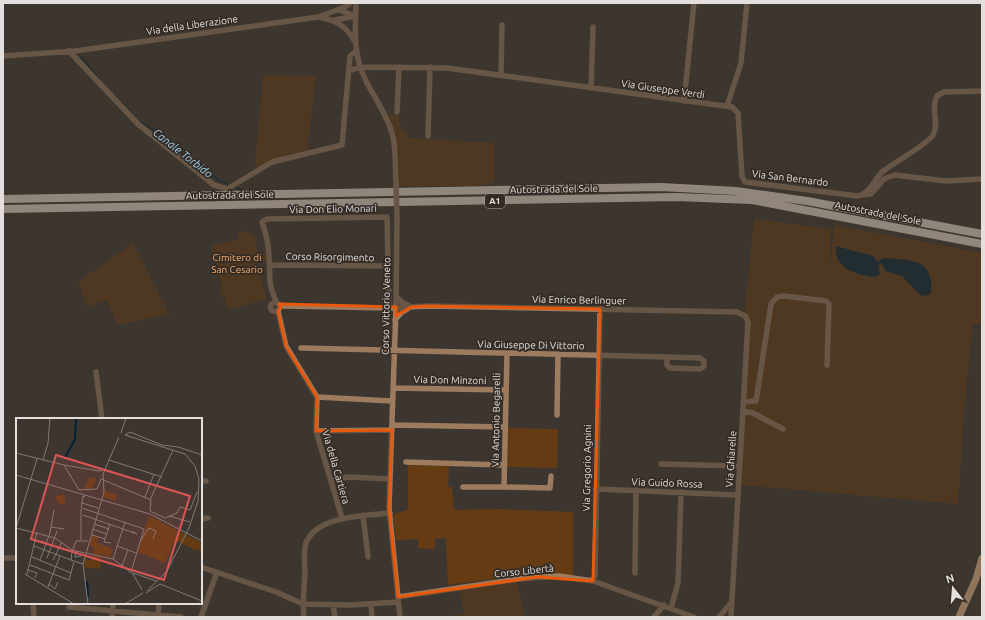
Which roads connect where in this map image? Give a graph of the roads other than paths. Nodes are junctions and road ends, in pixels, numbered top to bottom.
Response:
1 (350, 3) edge
2 (356, 3) edge
3 (694, 3) edge
4 (747, 3) edge
5 (339, 10) junction
6 (355, 16) junction
7 (318, 17) junction
8 (335, 20) junction
9 (502, 25) dead end
10 (593, 27) dead end
11 (355, 43) junction
12 (356, 51) junction
13 (69, 52) junction
14 (3, 56) edge
15 (360, 67) junction
16 (399, 67) junction
17 (430, 68) junction
18 (349, 71) junction
19 (501, 75) junction
20 (591, 88) junction
21 (982, 91) edge
22 (684, 101) junction
23 (730, 107) junction
24 (397, 112) dead end
25 (428, 136) dead end
26 (982, 179) edge
27 (861, 195) junction
28 (3, 199) edge
29 (3, 209) edge
30 (982, 234) edge
31 (982, 244) edge
32 (271, 265) junction
33 (388, 266) junction
34 (396, 296) junction
35 (278, 303) junction
36 (411, 307) junction
37 (389, 308) junction
38 (396, 308) junction
39 (600, 309) junction
40 (745, 316) joint
41 (395, 320) junction
42 (301, 348) dead end
43 (394, 351) junction
44 (507, 353) junction
45 (558, 354) junction
46 (597, 355) junction
47 (667, 357) junction
48 (827, 365) dead end
49 (96, 372) dead end
50 (393, 388) junction
51 (506, 390) junction
52 (317, 397) junction
53 (392, 401) junction
54 (743, 402) junction
55 (743, 411) junction
56 (557, 415) dead end
57 (102, 418) edge
58 (505, 427) junction
59 (392, 428) junction
60 (783, 429) dead end
61 (316, 431) junction
62 (406, 462) dead end
63 (661, 464) dead end
64 (504, 465) junction
65 (739, 466) junction
66 (551, 476) dead end
67 (390, 479) junction
68 (331, 481) dead end
69 (463, 487) dead end
70 (504, 487) junction
71 (596, 489) junction
72 (636, 490) junction
73 (681, 492) junction
74 (737, 495) junction
75 (390, 512) junction
76 (363, 515) junction
77 (208, 518) dead end
78 (342, 518) junction
79 (202, 519) edge
80 (368, 557) dead end
81 (3, 558) edge
82 (16, 558) edge
83 (982, 558) edge
84 (202, 567) edge
85 (217, 572) junction
86 (634, 573) dead end
87 (593, 581) junction
88 (398, 599) junction
89 (33, 604) edge
90 (113, 604) edge
91 (159, 604) edge
92 (302, 604) junction
93 (372, 604) junction
94 (730, 604) junction
95 (333, 605) junction
96 (664, 606) junction
97 (69, 607) dead end
98 (671, 608) junction
99 (112, 610) junction
100 (159, 615) edge
101 (34, 617) edge
102 (112, 617) edge
103 (181, 617) edge
104 (201, 617) edge
105 (304, 617) edge
106 (335, 617) edge
107 (372, 617) edge
108 (400, 617) edge
109 (654, 617) edge
110 (694, 617) edge
111 (720, 617) edge
112 (731, 617) edge
113 (959, 617) edge

1 - 5 street, Via della Liberazione
2 - 6 street, Corso Vittorio Veneto
3 - 22 street
4 - 23 street
5 - 6 street
5 - 7 street, Via della Liberazione
6 - 8 street, Via della Liberazione
6 - 11 street, Corso Vittorio Veneto
7 - 8 street, Via della Liberazione
7 - 13 street, Via della Liberazione
8 - 11 street
9 - 19 street
10 - 20 street
11 - 12 street, Corso Vittorio Veneto
12 - 15 street, Corso Vittorio Veneto
12 - 18 street
13 - 14 street, Via della Liberazione
13 - 18 street
15 - 16 street, Via Giuseppe Verdi
15 - 18 street
15 - 34 street, Corso Vittorio Veneto, bridge
16 - 17 street, Via Giuseppe Verdi
16 - 24 street
17 - 19 street, Via Giuseppe Verdi
17 - 25 street
19 - 20 street, Via Giuseppe Verdi
20 - 22 street, Via Giuseppe Verdi
21 - 27 street
22 - 23 street, Via Giuseppe Verdi
23 - 27 street, Via San Bernardo
26 - 27 street
28 - 30 highway, Autostrada del Sole / A1
29 - 31 highway, Autostrada del Sole / A1
32 - 33 street, Corso Risorgimento
32 - 33 street, Via Don Elio Monari
32 - 35 street
33 - 37 street, Via Don Elio Monari
34 - 36 street
34 - 38 street, Corso Vittorio Veneto
35 - 37 street, Via Enrico Berlinguer
35 - 52 street
36 - 38 street, Via Enrico Berlinguer
36 - 39 street, Via Enrico Berlinguer
36 - 41 street
37 - 38 street, Via Enrico Berlinguer
38 - 41 street, Corso Vittorio Veneto
39 - 40 street, Via Enrico Berlinguer
39 - 46 street, Via Gregorio Agnini
40 - 54 street, Via Ghiarelle
41 - 43 street, Corso Vittorio Veneto
42 - 43 street, Via Giuseppe Di Vittorio
43 - 44 street, Via Giuseppe Di Vittorio
43 - 50 street, Corso Vittorio Veneto
44 - 45 street, Via Giuseppe Di Vittorio
44 - 51 street, Via Antonio Begarelli
45 - 46 street, Via Giuseppe Di Vittorio
45 - 56 street
46 - 47 street, Via Giuseppe Di Vittorio
46 - 71 street, Via Gregorio Agnini
47 - 47 street, Via Giuseppe Di Vittorio
48 - 54 street
49 - 57 street
50 - 51 street, Via Don Minzoni
50 - 53 street, Corso Vittorio Veneto
51 - 58 street, Via Antonio Begarelli
52 - 53 street
52 - 61 street, Via della Cartiera
53 - 59 street, Corso Vittorio Veneto
54 - 55 street, Via Ghiarelle
55 - 60 street
55 - 65 street, Via Ghiarelle
58 - 59 street
58 - 64 street, Via Antonio Begarelli
59 - 61 street
59 - 67 street, Corso Vittorio Veneto
61 - 78 street, Via della Cartiera
62 - 64 street
63 - 65 street
64 - 70 street, Via Antonio Begarelli
65 - 74 street, Via Ghiarelle
66 - 70 street
67 - 68 street
67 - 75 street, Corso Vittorio Veneto
69 - 70 street
71 - 72 street, Via Guido Rossa
71 - 87 street, Via Gregorio Agnini
72 - 73 street, Via Guido Rossa
72 - 86 street
73 - 74 street, Via Guido Rossa
73 - 98 street
74 - 94 street, Via Ghiarelle
75 - 76 street
75 - 88 street, Corso Vittorio Veneto
76 - 78 street
76 - 80 street
77 - 79 street
78 - 92 street
81 - 82 street
83 - 113 main road
84 - 85 street, Corso Libertà
85 - 92 street, Corso Libertà
85 - 104 street
87 - 88 street, Corso Libertà
87 - 96 street, Corso Libertà
88 - 93 street, Corso Libertà
88 - 108 street, Corso Vittorio Veneto
89 - 101 street
90 - 99 street
91 - 100 street
92 - 95 street, Corso Libertà
92 - 105 street
93 - 95 street, Corso Libertà
93 - 107 street
94 - 111 street
94 - 112 street, Via Ghiarelle
95 - 106 street
96 - 98 street, Corso Libertà
96 - 109 street
97 - 99 street
98 - 110 street, Corso Libertà
99 - 100 street
99 - 102 street
100 - 103 street

